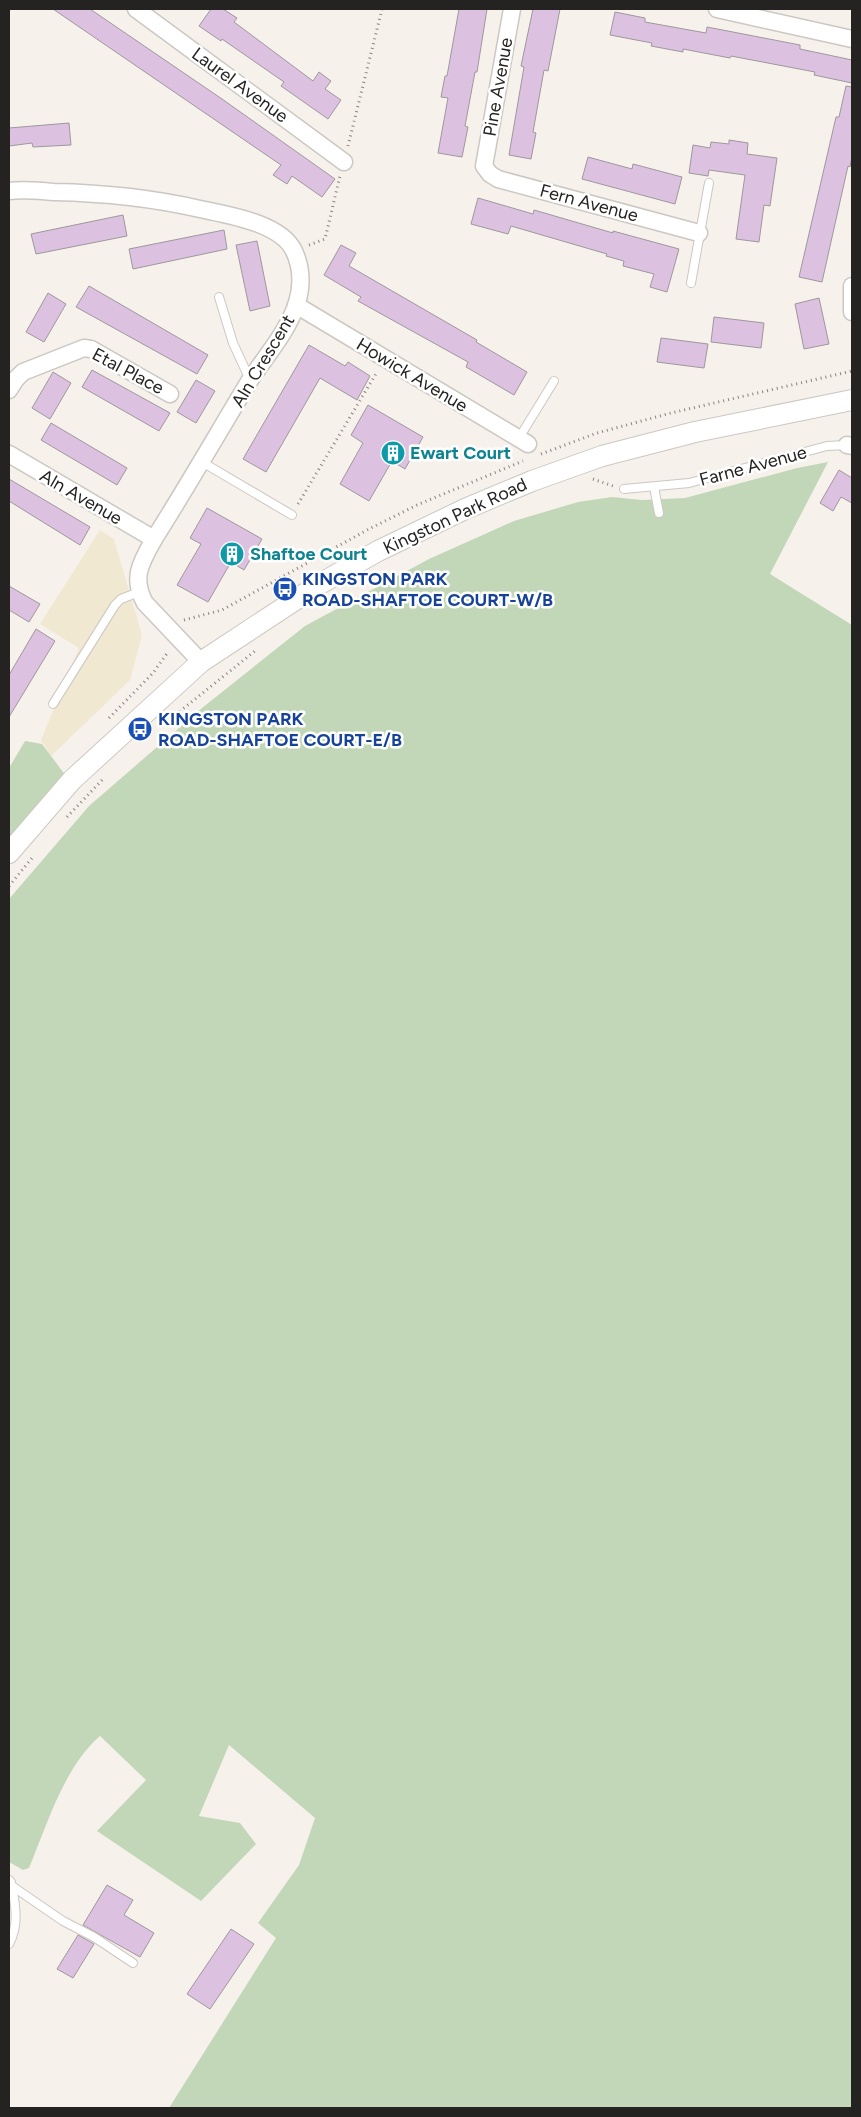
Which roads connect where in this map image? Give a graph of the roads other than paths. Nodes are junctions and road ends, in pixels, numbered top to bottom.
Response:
1 (136, 9) edge
2 (512, 9) edge
3 (717, 9) edge
4 (852, 39) edge
5 (344, 162) road end
6 (484, 166) joint
7 (709, 183) dead end
8 (9, 191) edge
9 (699, 233) junction
10 (691, 283) dead end
11 (852, 286) edge
12 (219, 297) dead end
13 (296, 305) junction
14 (852, 312) edge
15 (250, 380) junction
16 (554, 381) dead end
17 (9, 390) edge
18 (170, 394) dead end
19 (852, 400) edge
20 (849, 445) edge
21 (528, 449) joint
22 (9, 454) edge
23 (202, 462) junction
24 (654, 487) junction
25 (624, 489) road end
26 (659, 513) dead end
27 (292, 515) road end
28 (154, 539) junction
29 (139, 592) junction
30 (201, 662) junction
31 (53, 704) dead end
32 (9, 853) edge
33 (10, 1883) edge
34 (9, 1944) edge
35 (133, 1963) dead end

1 - 5 street, Laurel Avenue
2 - 6 street, Pine Avenue
3 - 4 street
6 - 9 street, Fern Avenue
7 - 9 lane
8 - 13 street, Aln Crescent
9 - 10 lane
11 - 14 street
12 - 15 lane
13 - 15 street, Aln Crescent
13 - 21 street, Howick Avenue
15 - 23 street, Aln Crescent
16 - 21 lane
17 - 18 street, Etal Place
19 - 30 street, Kingston Park Road
20 - 24 lane, Farne Avenue
22 - 28 street, Aln Avenue
23 - 27 lane
23 - 28 street, Aln Crescent
24 - 25 lane, Farne Avenue
24 - 26 lane
28 - 29 street, Aln Crescent
29 - 30 street
29 - 31 lane
30 - 32 street, Kingston Park Road
33 - 34 lane
33 - 35 lane

